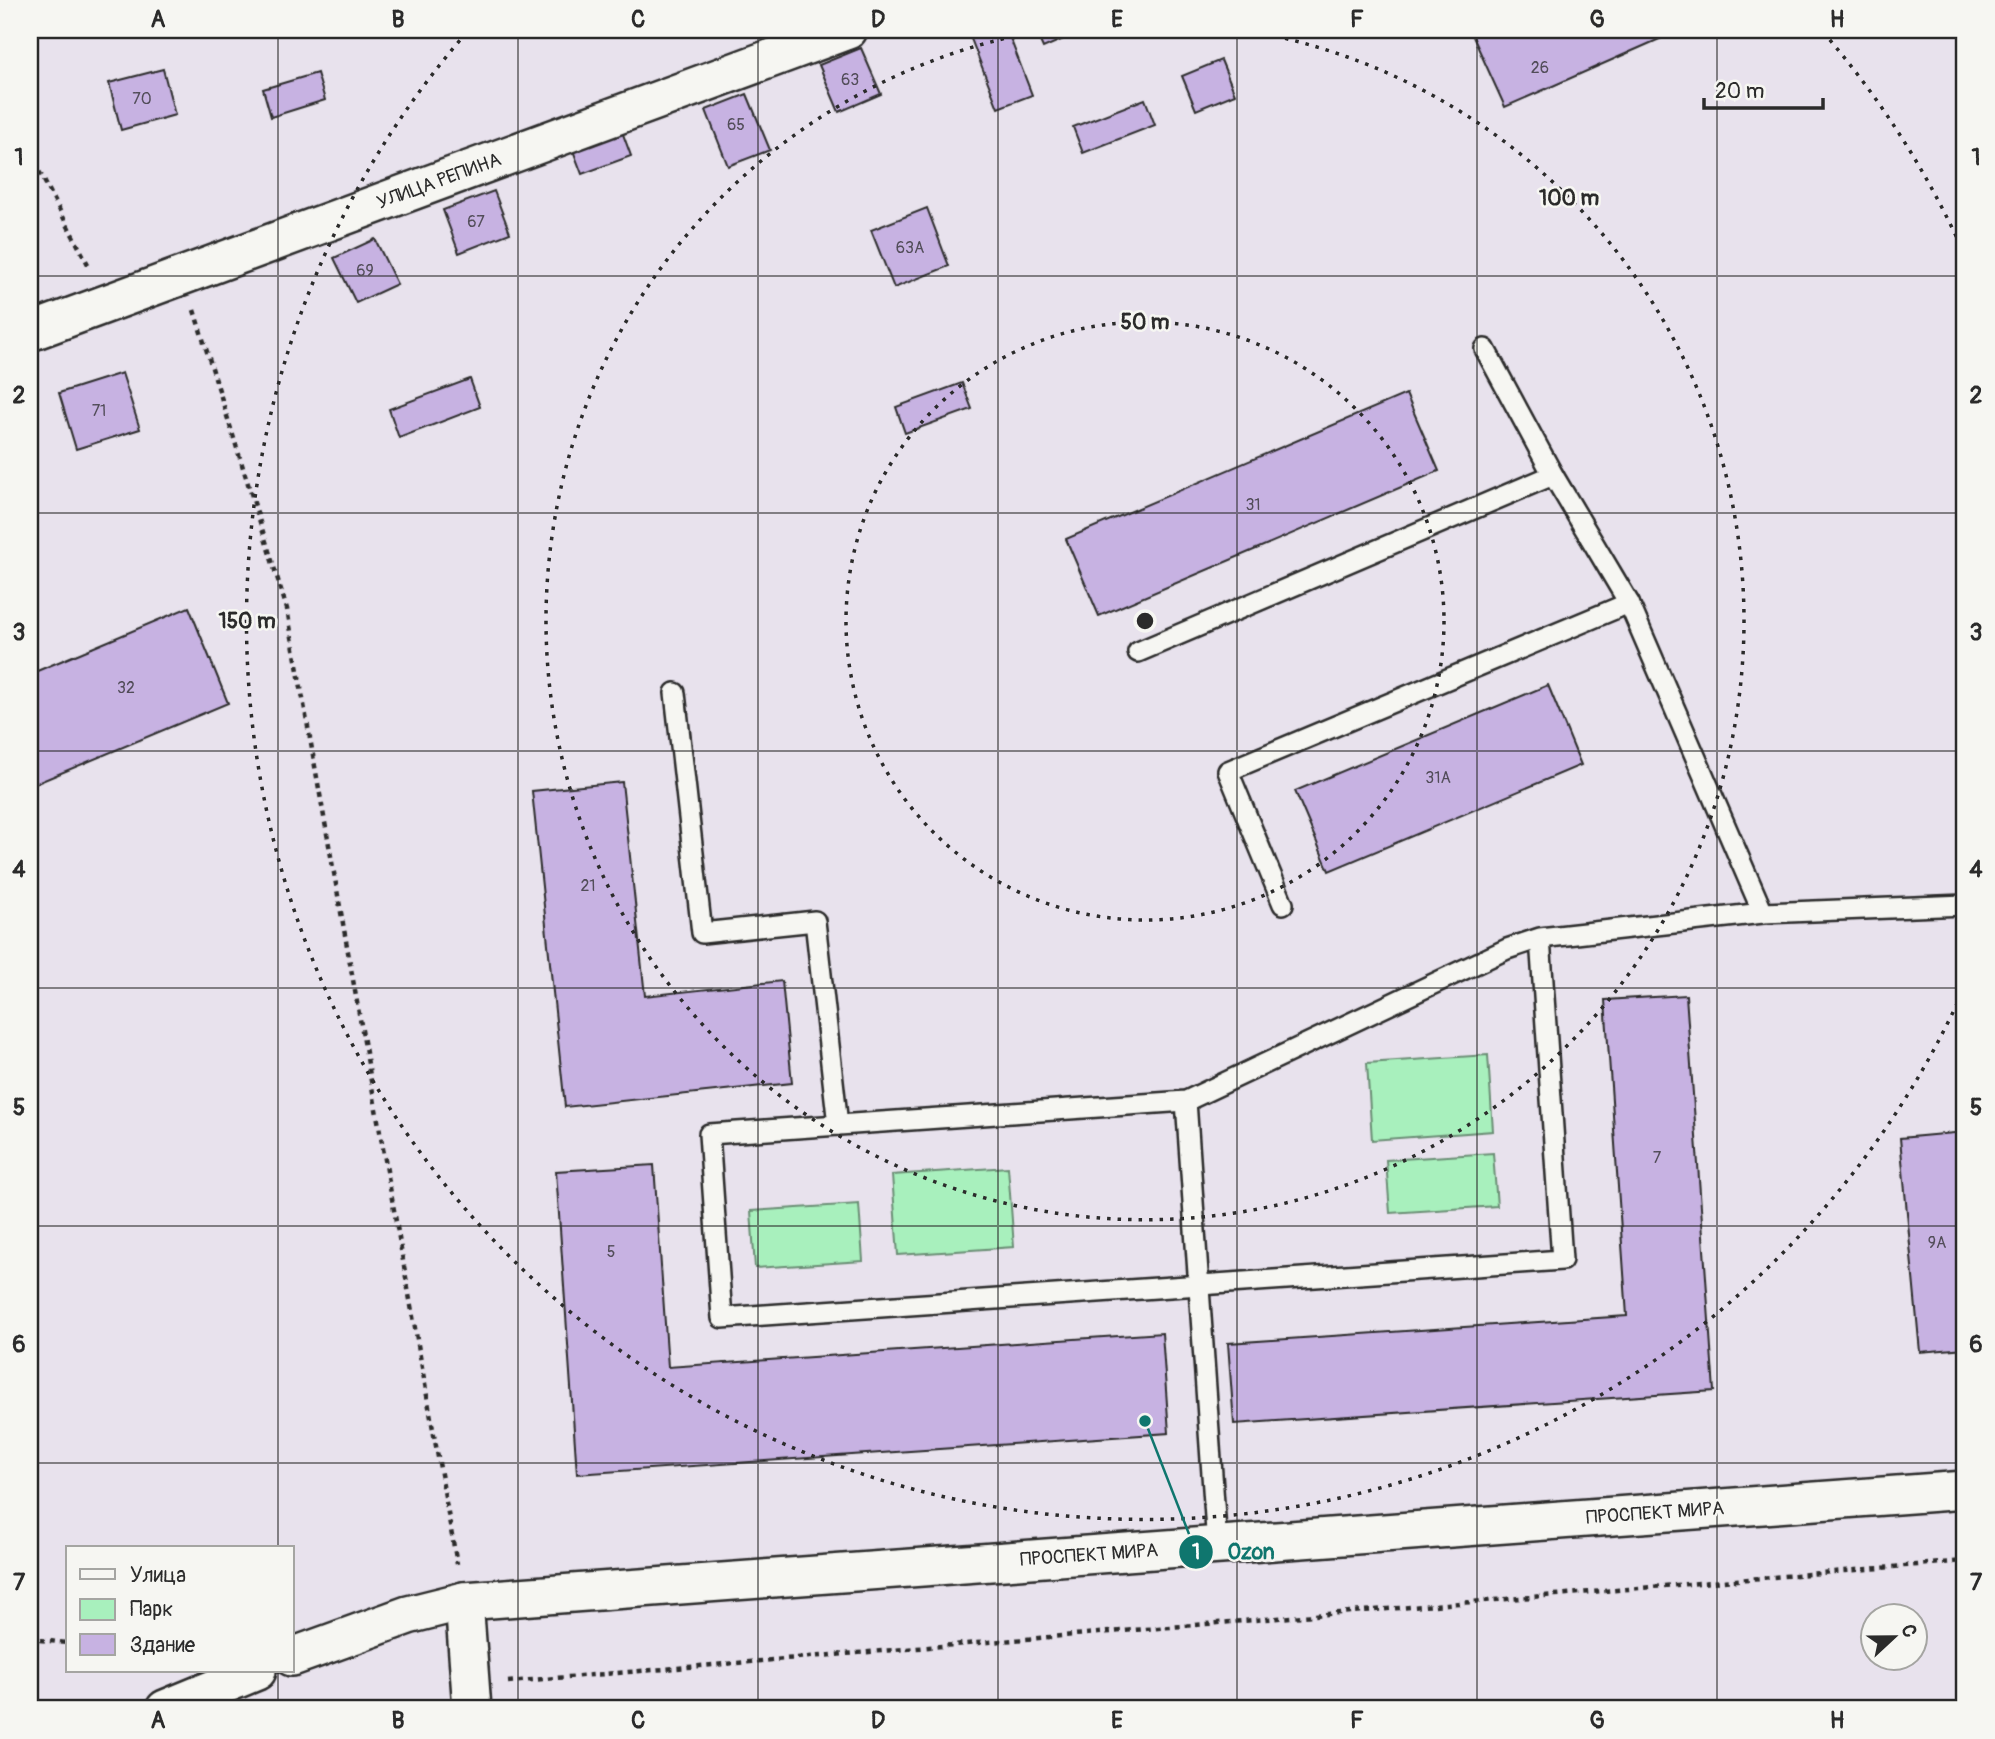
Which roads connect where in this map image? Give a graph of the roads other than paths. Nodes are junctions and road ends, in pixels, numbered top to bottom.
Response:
1 (848, 30) edge
2 (30, 332) edge
3 (1485, 349) dead end
4 (1553, 475) junction
5 (1629, 603) junction
6 (1138, 652) dead end
7 (675, 693) dead end
8 (1283, 904) dead end
9 (1965, 905) edge
10 (1763, 913) junction
11 (1540, 938) junction
12 (1186, 1101) junction
13 (838, 1125) junction
14 (1199, 1285) junction
15 (1965, 1490) edge
16 (1217, 1546) junction
17 (464, 1601) junction
18 (294, 1656) edge
19 (255, 1672) edge
20 (471, 1697) edge
21 (165, 1709) edge

1 - 2 street, УЛИЦА РЕПИНА
3 - 4 lane
4 - 5 lane
4 - 6 lane
5 - 8 lane
5 - 10 lane
7 - 13 lane
9 - 10 lane
10 - 11 lane
11 - 12 lane
11 - 14 lane
12 - 13 lane
12 - 14 lane
13 - 14 lane
14 - 16 lane
15 - 16 street, ПРОСПЕКТ МИРА
16 - 17 street, ПРОСПЕКТ МИРА
17 - 18 street, ПРОСПЕКТ МИРА
17 - 20 street
19 - 21 street

